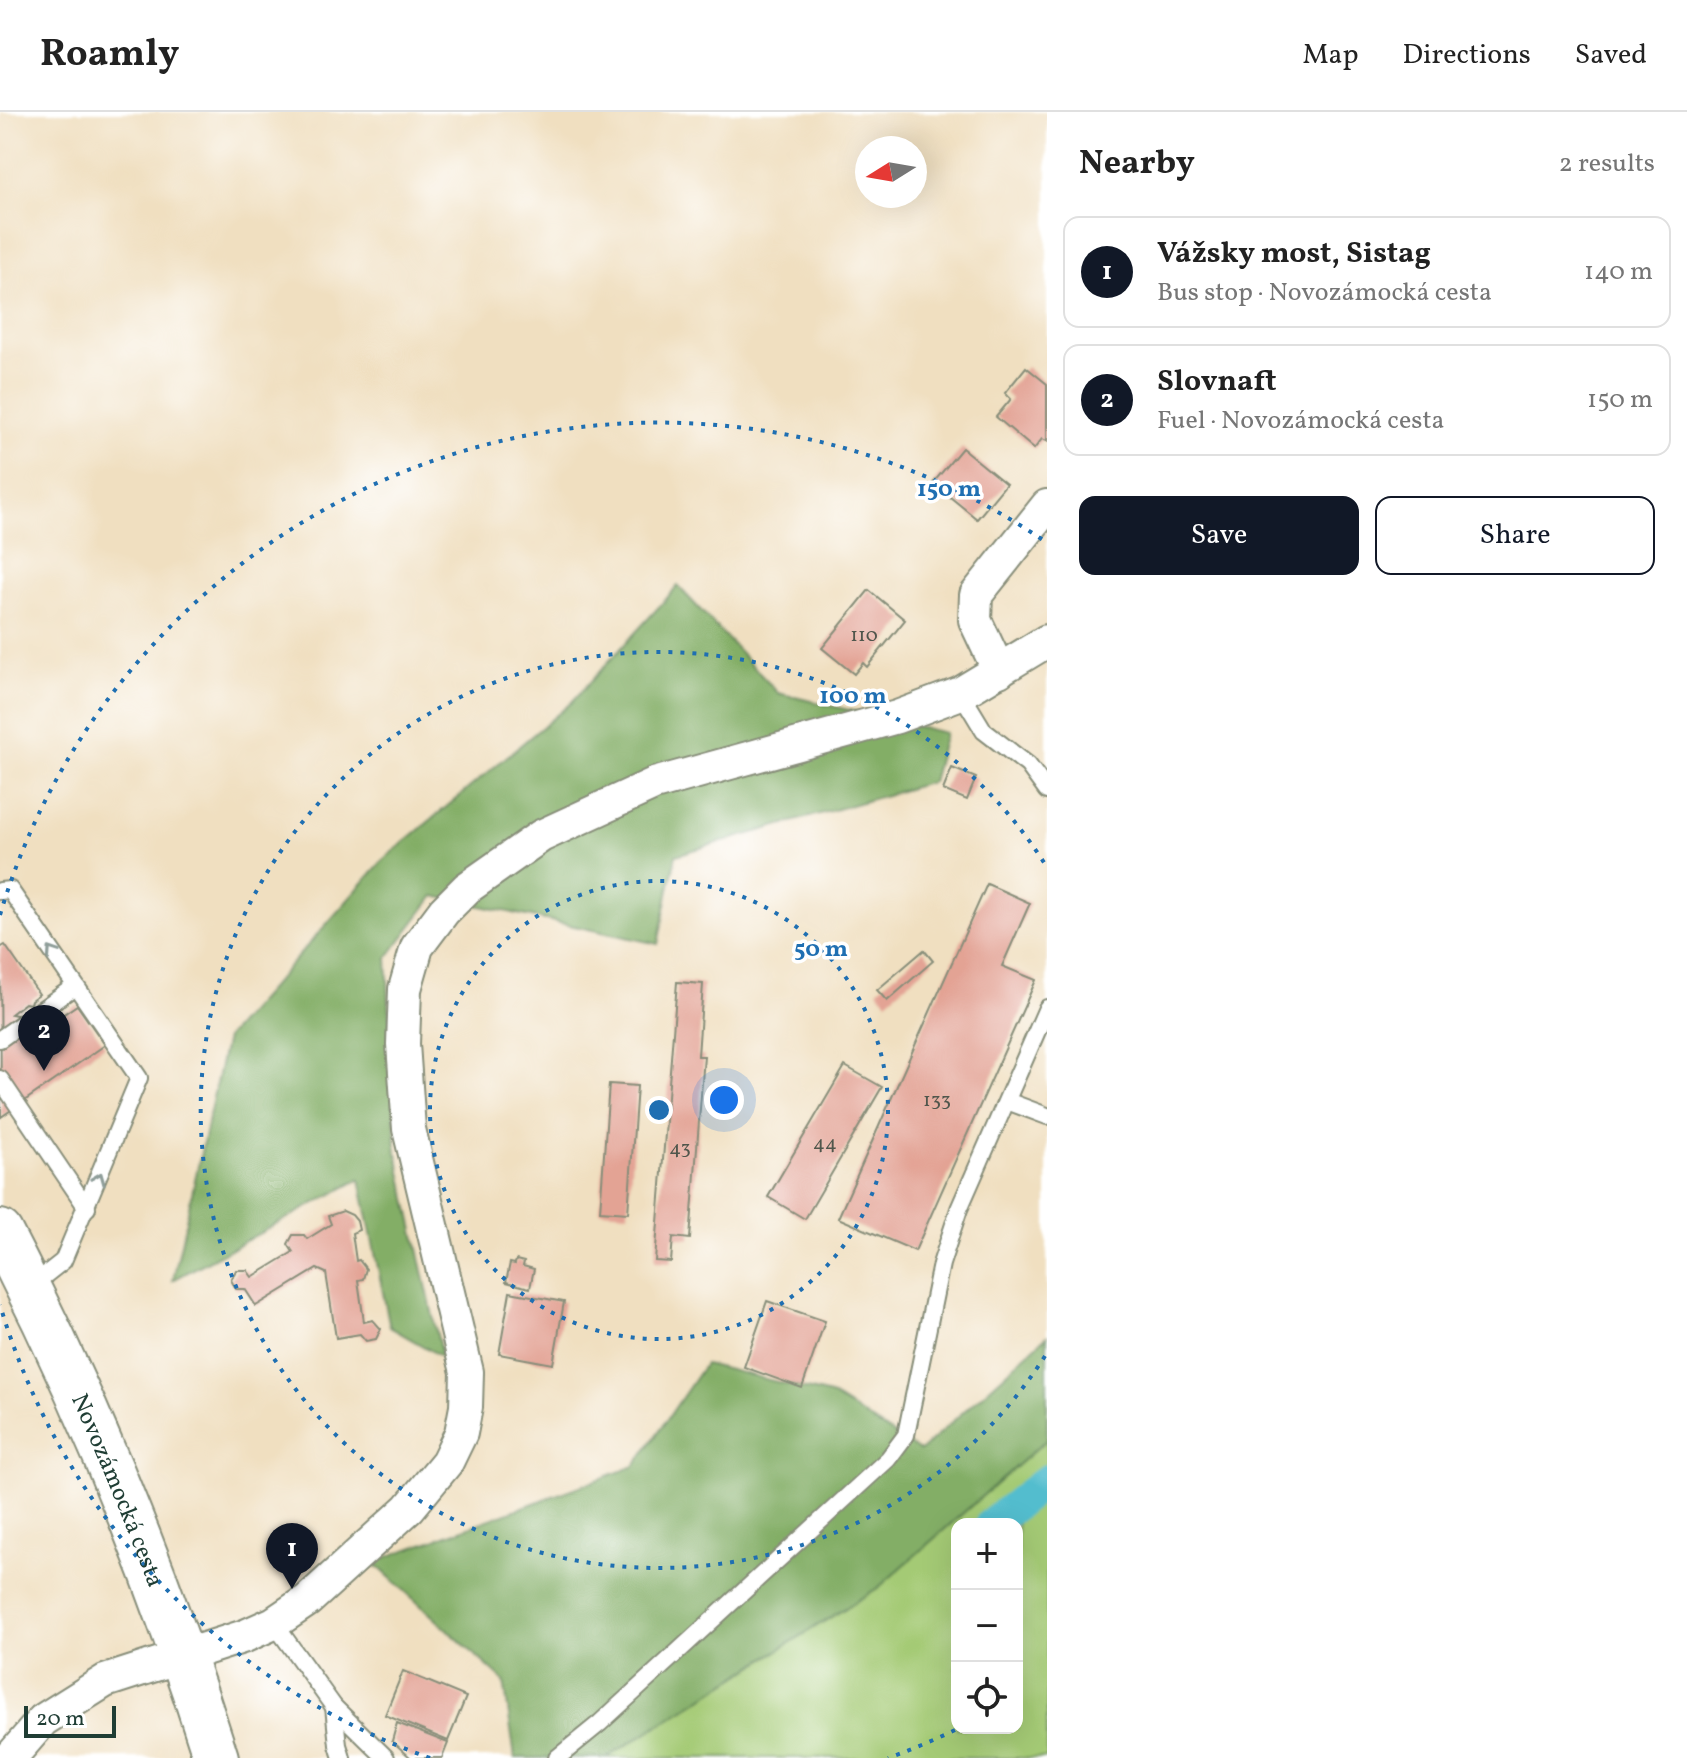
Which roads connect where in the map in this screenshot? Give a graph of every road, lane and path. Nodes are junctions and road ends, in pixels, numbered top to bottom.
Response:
1 (1047, 506) edge
2 (1047, 641) edge
3 (999, 671) junction
4 (961, 693) junction
5 (1047, 791) edge
6 (0, 891) edge
7 (75, 986) junction
8 (1047, 1008) edge
9 (0, 1039) edge
10 (0, 1079) edge
11 (1007, 1101) junction
12 (1047, 1116) edge
13 (87, 1208) junction
14 (0, 1232) edge
15 (29, 1288) junction
16 (274, 1623) junction
17 (184, 1655) junction
18 (334, 1707) junction
19 (10, 1758) edge
20 (216, 1758) edge
21 (342, 1758) edge
22 (386, 1758) edge
23 (557, 1758) edge

1 - 3 street
2 - 3 street
3 - 4 street
4 - 5 lane
4 - 16 street
7 -> 6 lane
7 - 9 lane
13 -> 7 lane
8 - 11 lane
10 - 13 lane
11 - 12 lane
11 - 23 lane
13 - 15 lane
14 - 15 main road, Novozámocká cesta
15 - 17 main road, Novozámocká cesta
16 - 17 street
16 - 18 lane
17 - 19 street
17 - 20 main road, Novozámocká cesta
18 - 21 lane
18 - 22 lane

